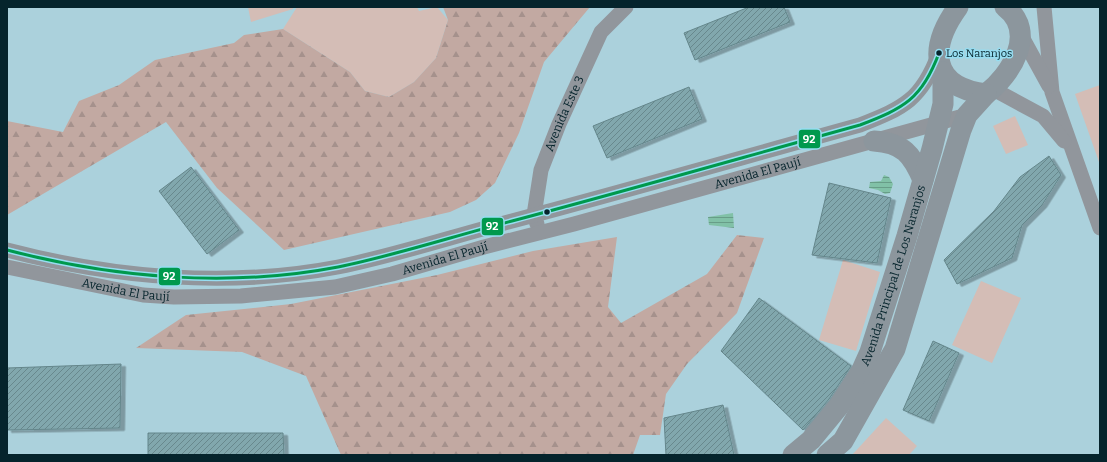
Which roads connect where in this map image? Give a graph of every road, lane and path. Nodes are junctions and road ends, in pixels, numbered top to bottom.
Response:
1 (626, 7) edge
2 (958, 7) edge
3 (1044, 7) edge
4 (1016, 18) edge
5 (941, 62) junction
6 (990, 92) junction
7 (1052, 92) junction
8 (967, 115) junction
9 (938, 122) junction
10 (874, 141) junction
11 (1074, 155) junction
12 (923, 180) junction
13 (534, 215) junction
14 (1100, 228) edge
15 (540, 232) junction
16 (7, 250) edge
17 (7, 267) edge
18 (792, 455) edge
19 (827, 455) edge

1 - 13 street, Avenida Este 3
2 - 5 main road, Avenida Principal de Los Naranjos
3 - 7 street
4 - 6 main road, Avenida Principal de Los Naranjos
4 - 7 street
5 - 6 main road
5 - 9 main road, Avenida Principal de Los Naranjos
5 - 13 street, Avenida El Paují
6 - 8 main road, Avenida Principal de Los Naranjos
6 - 11 street
7 - 11 street
8 - 9 street, Avenida El Paují
8 - 19 main road, Avenida Principal de Los Naranjos
9 - 10 street, Avenida El Paují
9 - 12 main road, Avenida Principal de Los Naranjos
10 - 12 main road
10 - 15 street, Avenida El Paují
11 - 14 street
12 - 18 main road, Avenida Principal de Los Naranjos
13 - 15 street, Avenida Este 3
13 - 16 street, Avenida El Paují
15 - 17 street, Avenida El Paují

